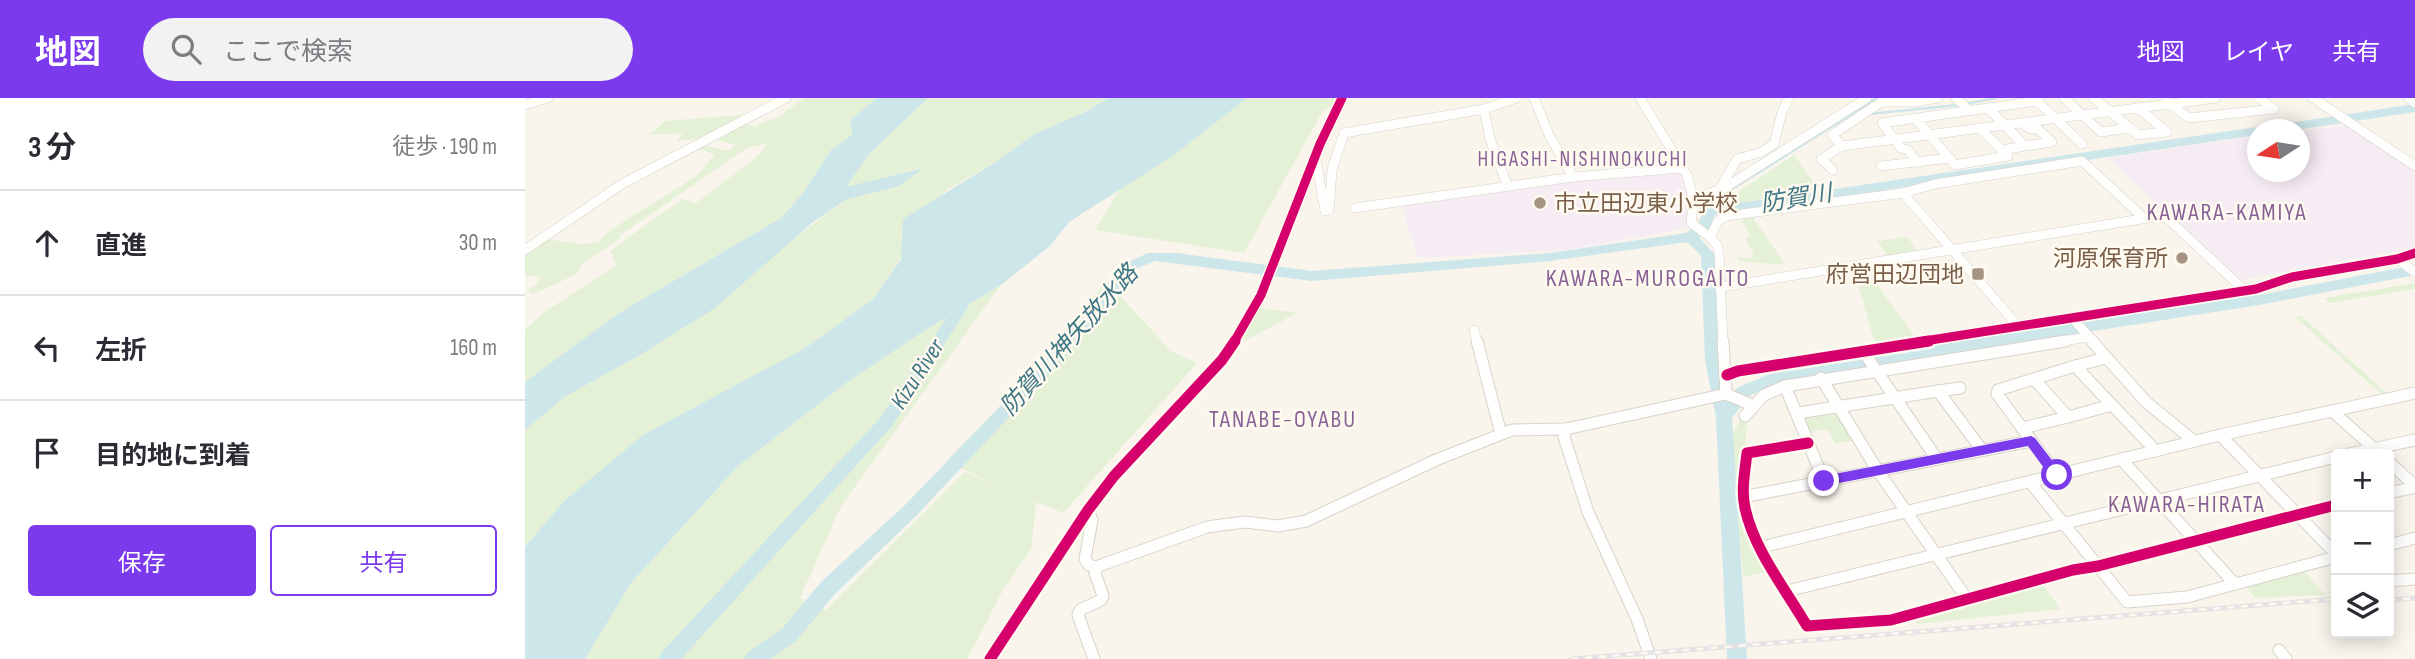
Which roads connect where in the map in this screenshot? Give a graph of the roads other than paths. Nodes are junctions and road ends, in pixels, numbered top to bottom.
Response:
1 (548, 98) edge
2 (786, 98) edge
3 (1517, 98) edge
4 (1534, 98) edge
5 (1640, 98) edge
6 (1789, 98) edge
7 (1867, 98) edge
8 (1937, 98) edge
9 (2064, 98) edge
10 (2094, 98) edge
11 (2215, 98) edge
12 (2259, 98) edge
13 (2313, 98) edge
14 (2409, 98) edge
15 (2191, 99) edge
16 (1884, 100) edge
17 (2036, 100) edge
18 (2166, 101) edge
19 (2415, 103) edge
20 (1963, 104) edge
21 (525, 105) edge
22 (1988, 108) junction
23 (2138, 108) junction
24 (1484, 109) junction
25 (2109, 111) junction
26 (2082, 115) junction
27 (2055, 118) junction
28 (1916, 119) junction
29 (2022, 123) junction
30 (2005, 125) junction
31 (1823, 126) junction
32 (1979, 128) junction
33 (2129, 128) junction
34 (1929, 134) junction
35 (1832, 135) junction
36 (1893, 138) junction
37 (2082, 144) dead end
38 (1842, 146) junction
39 (2025, 146) junction
40 (2001, 150) junction
41 (1949, 158) junction
42 (1316, 160) dead end
43 (1917, 162) junction
44 (1881, 166) dead end
45 (2415, 166) edge
46 (1682, 168) junction
47 (1832, 170) dead end
48 (1573, 177) junction
49 (1507, 185) junction
50 (1721, 187) junction
51 (1903, 193) junction
52 (1694, 199) junction
53 (1355, 208) dead end
54 (2145, 219) junction
55 (1708, 236) junction
56 (525, 250) edge
57 (1953, 251) junction
58 (2415, 253) edge
59 (2397, 259) junction
60 (2411, 269) edge
61 (1722, 287) junction
62 (2244, 290) junction
63 (2074, 319) junction
64 (2018, 327) junction
65 (1474, 330) dead end
66 (2087, 335) junction
67 (2106, 358) junction
68 (1870, 360) junction
69 (2075, 366) junction
70 (1727, 375) junction
71 (1821, 378) junction
72 (2035, 380) junction
73 (1785, 386) junction
74 (1960, 388) dead end
75 (1938, 391) junction
76 (2415, 393) edge
77 (1724, 396) junction
78 (1895, 398) junction
79 (1749, 404) junction
80 (2112, 405) junction
81 (1839, 407) junction
82 (2332, 411) junction
83 (1798, 413) junction
84 (1745, 416) dead end
85 (2069, 417) junction
86 (2022, 428) junction
87 (1566, 429) junction
88 (1501, 433) junction
89 (2220, 435) junction
90 (2415, 440) edge
91 (2031, 441) junction
92 (2194, 441) junction
93 (1808, 443) junction
94 (2374, 449) edge
95 (2386, 449) edge
96 (1982, 450) junction
97 (2156, 451) junction
98 (2331, 458) edge
99 (1937, 459) junction
100 (2121, 459) junction
101 (2394, 467) edge
102 (1878, 471) junction
103 (2259, 474) junction
104 (2057, 475) junction
105 (1824, 481) junction
106 (2030, 482) junction
107 (2415, 487) edge
108 (2394, 492) edge
109 (1744, 494) junction
110 (2157, 499) junction
111 (2331, 506) edge
112 (1088, 510) dead end
113 (1906, 512) junction
114 (2297, 513) junction
115 (2062, 522) junction
116 (2415, 538) edge
117 (2194, 540) junction
118 (2394, 544) edge
119 (1762, 547) junction
120 (2331, 550) edge
121 (1935, 554) junction
122 (2331, 556) edge
123 (2098, 566) junction
124 (1096, 567) junction
125 (2415, 579) edge
126 (2394, 581) edge
127 (2235, 584) junction
128 (1787, 591) junction
129 (1967, 599) junction
130 (1094, 659) edge
131 (1651, 659) edge

1 - 21 street
2 - 56 street
3 - 24 street
4 - 48 street
5 - 46 street
6 - 50 street
7 - 31 street
8 - 16 street
9 - 26 street
10 - 25 street
11 - 15 street
12 - 18 street
13 - 45 street
14 - 19 street
15 - 18 street
16 - 35 street
17 - 22 street
17 - 27 street
18 - 23 street
20 - 22 street
20 - 28 street
22 - 30 street
23 - 25 street
23 - 33 street
24 - 42 street
24 - 49 street
25 - 26 street
25 - 33 street
26 - 27 street
26 - 33 street
27 - 29 street
27 - 37 street
28 - 34 street
28 - 36 street
29 - 30 street
29 - 39 street
30 - 32 street
30 - 39 street
31 - 35 street
31 - 50 street
32 - 34 street
32 - 40 street
34 - 36 street
34 - 41 street
35 - 38 street
36 - 38 street
36 - 43 street
38 - 47 street
39 - 40 street
40 - 41 street
41 - 43 street
43 - 44 street
46 - 48 street
46 - 52 street
48 - 49 street
49 - 53 street
50 - 52 street
51 - 54 street
51 - 55 street
51 - 57 street
52 - 55 street
54 - 57 street
54 - 62 street
55 - 61 street
57 - 61 street
57 - 64 street
58 - 59 street
59 - 60 street
59 - 62 street
61 - 70 street
62 - 63 street
63 - 64 street
63 - 66 street
64 - 68 street
65 - 88 street
66 - 67 street
66 - 68 street
67 - 69 street
67 - 92 street
68 - 70 street
68 - 71 street
68 - 78 street
69 - 72 street
69 - 80 street
70 - 77 street
71 - 73 street
71 - 81 street
72 - 85 street
72 - 86 street
73 - 79 street
73 - 83 street
74 - 75 street
75 - 78 street
75 - 96 street
76 - 82 street
77 - 79 street
77 - 87 street
78 - 81 street
78 - 99 street
79 - 84 street
80 - 85 street
80 - 97 street
81 - 83 street
81 - 102 street
82 - 89 street
82 - 94 street
83 - 93 street
85 - 86 street
86 - 91 street
87 - 88 street
87 - 131 street
88 - 124 street
89 - 92 street
89 - 103 street
90 - 95 street
91 - 96 street
91 - 104 street
92 - 97 street
93 - 105 street
93 - 109 street
96 - 99 street
97 - 100 street
98 - 103 street
99 - 102 street
100 - 104 street
100 - 110 street
101 - 107 street
102 - 105 street
102 - 113 street
103 - 110 street
103 - 114 street
104 - 106 street
105 - 109 street
106 - 113 street
106 - 115 street
107 - 108 street
109 - 119 street
110 - 115 street
110 - 117 street
111 - 114 street
112 - 124 street
113 - 119 street
113 - 121 street
114 - 117 street
114 - 120 street
115 - 121 street
115 - 123 street
116 - 118 street
117 - 123 street
117 - 127 street
119 - 128 street
121 - 128 street
121 - 129 street
122 - 127 street
123 - 127 street
123 - 129 street
124 - 130 street
125 - 126 street
128 - 129 street

